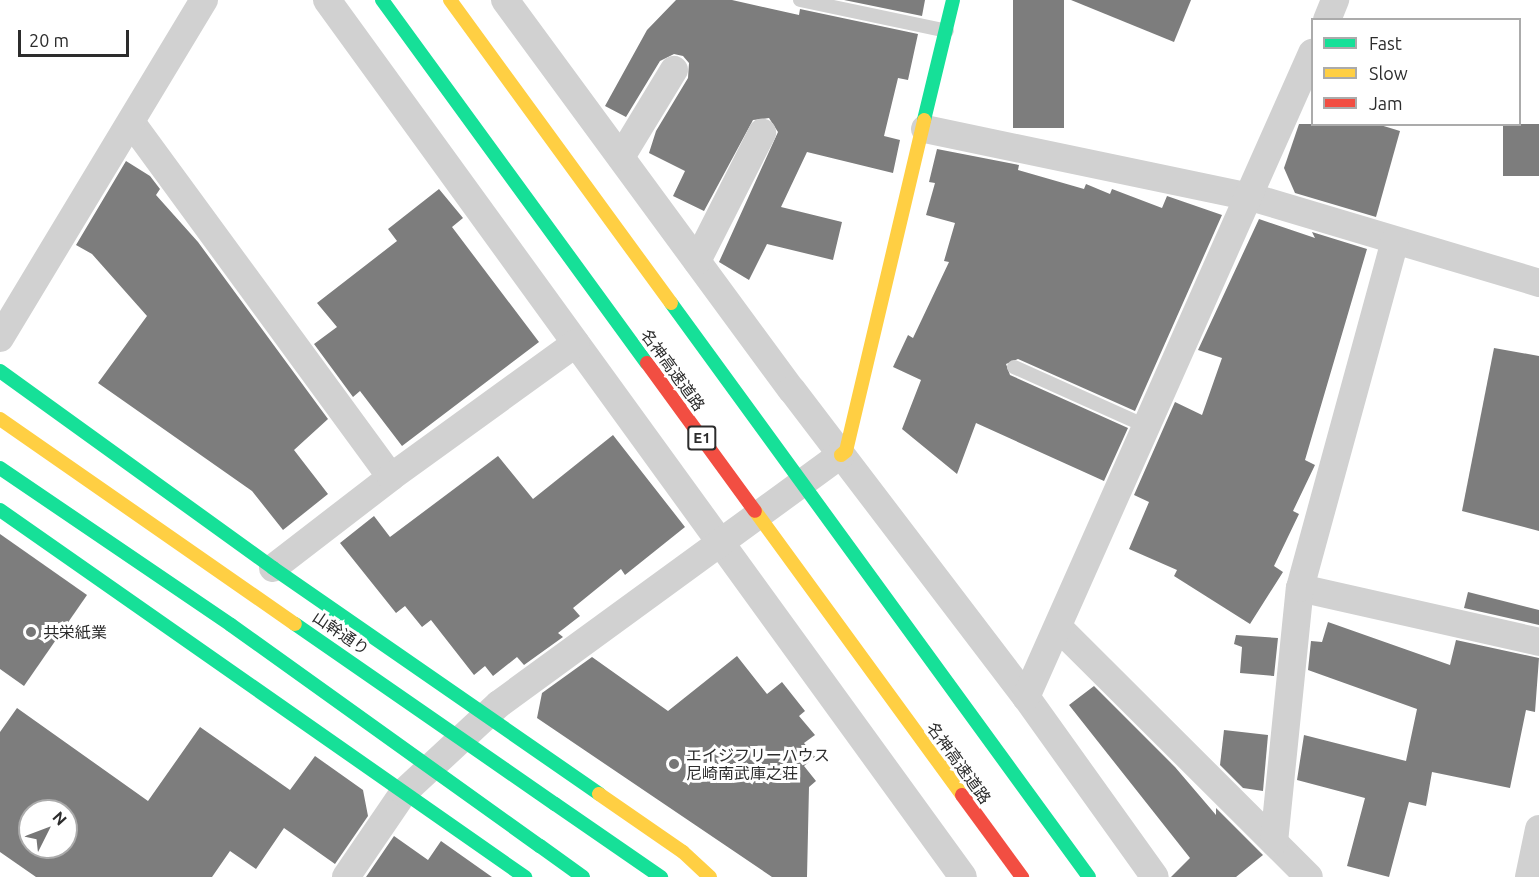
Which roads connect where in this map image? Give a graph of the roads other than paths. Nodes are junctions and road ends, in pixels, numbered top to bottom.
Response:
1 (204, 0) edge
2 (327, 0) edge
3 (382, 0) edge
4 (450, 0) edge
5 (505, 0) edge
6 (800, 0) edge
7 (953, 0) edge
8 (1335, 0) edge
9 (1328, 18) edge
10 (947, 31) junction
11 (1311, 55) edge
12 (675, 70) dead end
13 (131, 122) junction
14 (925, 129) junction
15 (762, 133) dead end
16 (621, 157) junction
17 (1251, 197) junction
18 (1395, 241) junction
19 (697, 261) junction
20 (1539, 283) edge
21 (0, 338) edge
22 (576, 343) junction
23 (1014, 367) dead end
24 (0, 371) edge
25 (0, 419) edge
26 (1148, 427) junction
27 (841, 455) junction
28 (0, 468) edge
29 (392, 477) junction
30 (0, 510) edge
31 (722, 542) junction
32 (273, 568) junction
33 (1300, 588) junction
34 (1058, 627) junction
35 (1539, 642) edge
36 (1026, 697) junction
37 (487, 716) junction
38 (404, 792) junction
39 (1539, 829) edge
40 (1274, 842) junction
41 (346, 877) edge
42 (525, 877) edge
43 (583, 877) edge
44 (661, 877) edge
45 (710, 877) edge
46 (963, 877) edge
47 (1022, 877) edge
48 (1089, 877) edge
49 (1155, 877) edge
50 (1309, 877) edge
51 (1529, 877) edge

1 - 13 street
2 - 22 street
3 - 47 main road, 名神高速道路 / E1, bridge
4 - 48 main road, bridge
5 - 16 street
6 - 10 lane
7 - 10 main road
8 - 9 street
10 - 14 main road
11 - 17 street
12 - 16 street
13 - 21 street
13 - 29 street
14 - 17 street
14 - 27 main road
15 - 19 street
16 - 19 street
17 - 18 street
17 - 26 street
18 - 20 street
18 - 33 street
19 - 27 street
22 - 29 street
22 - 31 street
23 - 26 lane
24 - 32 main road
25 - 44 main road, 山幹通り, bridge
26 - 34 street
27 - 31 street
27 - 36 street
28 - 43 main road, bridge
29 - 32 street
30 - 38 main road
31 - 37 street
31 - 46 street
32 - 37 main road
33 - 35 street
33 - 40 street
34 - 36 street
34 - 40 street
36 - 49 street
37 - 38 street
37 - 45 main road
38 - 41 street
38 - 42 main road
39 - 51 street
40 - 50 street

